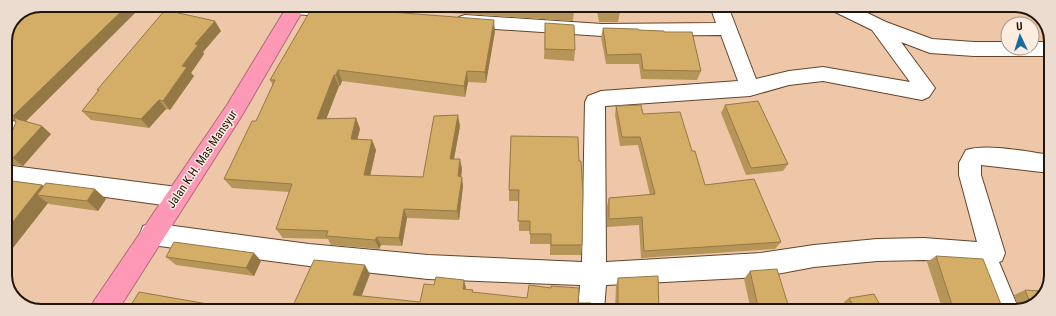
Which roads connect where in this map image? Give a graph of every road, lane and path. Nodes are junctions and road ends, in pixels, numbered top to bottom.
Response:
1 (292, 12) edge
2 (349, 12) edge
3 (721, 12) edge
4 (850, 12) edge
5 (358, 13) edge
6 (451, 21) edge
7 (879, 26) junction
8 (727, 29) junction
9 (1044, 49) edge
10 (750, 88) junction
11 (1044, 163) edge
12 (12, 175) edge
13 (177, 196) junction
14 (152, 234) junction
15 (983, 254) junction
16 (594, 274) junction
17 (106, 304) edge
18 (591, 304) edge
19 (1003, 304) edge

1 - 13 highway, Jalan K.H. Mas Mansyur
2 - 5 street
3 - 8 street
4 - 7 street
6 - 8 street
7 - 9 street
7 - 10 street
8 - 10 street
10 - 16 street
11 - 15 street
12 - 13 street
13 - 14 highway, Jalan K.H. Mas Mansyur
14 - 16 street
14 - 17 highway, Jalan K.H. Mas Mansyur
15 - 16 street
15 - 19 street
16 - 18 street

